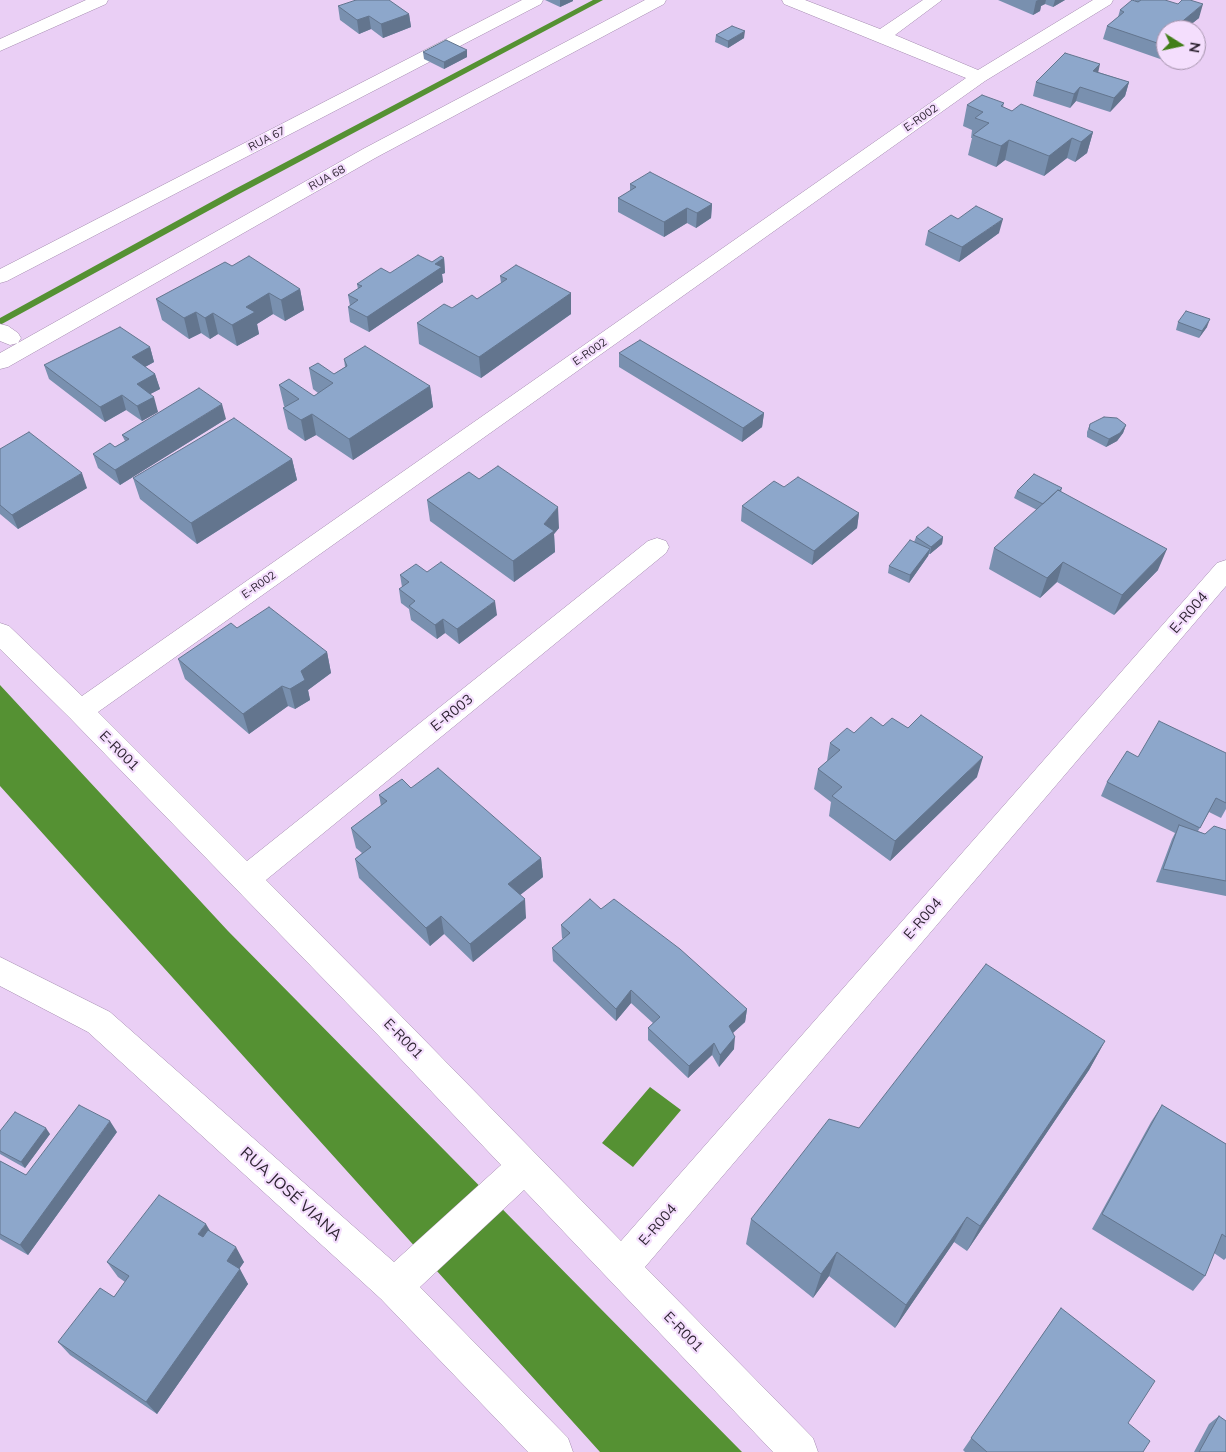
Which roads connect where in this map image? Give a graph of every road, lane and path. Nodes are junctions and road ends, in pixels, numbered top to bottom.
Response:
1 (100, 0) edge
2 (535, 0) edge
3 (658, 0) edge
4 (790, 0) edge
5 (934, 0) edge
6 (1105, 0) edge
7 (882, 36) junction
8 (0, 46) edge
9 (979, 77) junction
10 (0, 277) edge
11 (0, 362) edge
12 (657, 547) dead end
13 (1226, 569) edge
14 (0, 633) edge
15 (80, 712) junction
16 (246, 879) junction
17 (0, 971) edge
18 (524, 1167) junction
19 (621, 1268) junction
20 (394, 1286) junction
21 (554, 1452) edge
22 (799, 1452) edge

1 - 8 street
2 - 10 street, RUA 67
3 - 11 street, RUA 68
4 - 7 street
5 - 7 street
6 - 9 street, E-R002
7 - 9 street
9 - 15 street, E-R002
12 - 16 street, E-R003
13 - 19 street, E-R004
14 - 15 street, E-R001
15 - 16 street, E-R001
16 - 18 street, E-R001
17 - 20 street, RUA JOSÉ VIANA
18 - 19 street, E-R001
18 - 20 street
19 - 22 street, E-R001
20 - 21 street, RUA JOSÉ VIANA

